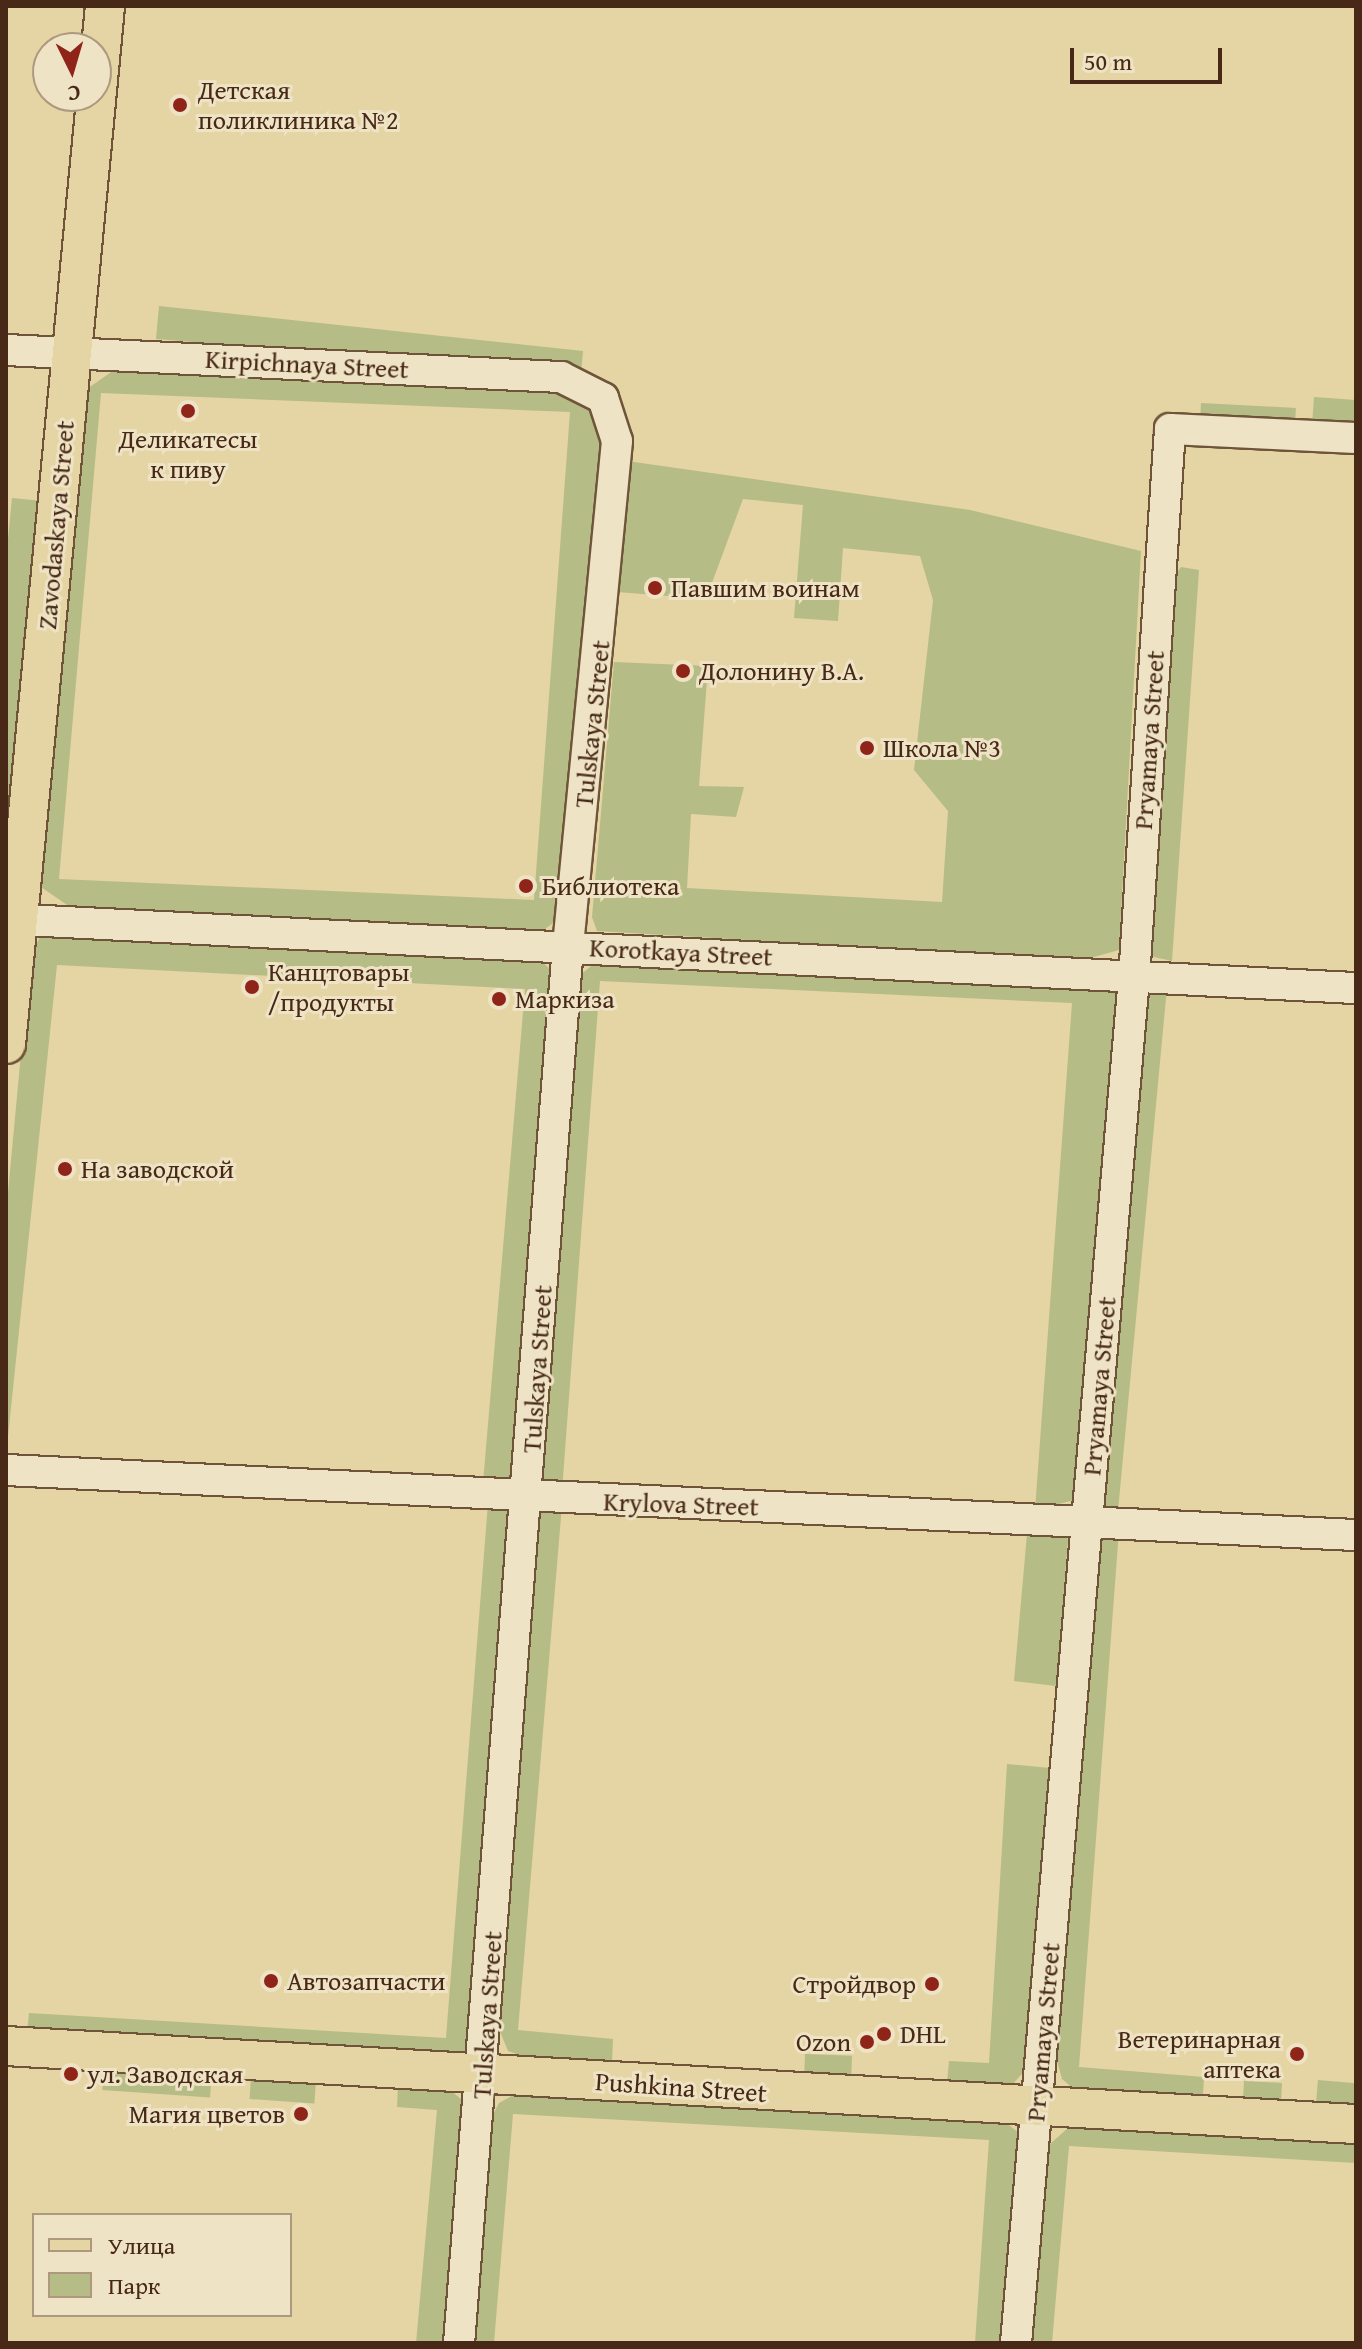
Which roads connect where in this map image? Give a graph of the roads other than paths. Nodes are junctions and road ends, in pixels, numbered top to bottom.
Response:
1 (105, 6) edge
2 (6, 350) edge
3 (72, 352) junction
4 (603, 398) joint
5 (1356, 438) edge
6 (12, 919) edge
7 (568, 946) junction
8 (1134, 978) junction
9 (1356, 988) edge
10 (6, 1044) edge
11 (6, 1470) edge
12 (528, 1497) junction
13 (1087, 1520) junction
14 (1356, 1535) edge
15 (6, 2046) edge
16 (483, 2074) junction
17 (1036, 2108) junction
18 (1356, 2124) edge
19 (459, 2343) edge
20 (1016, 2343) edge

1 - 3 main road, Zavodaskaya Street
2 - 3 street, Kirpichnaya Street
3 - 4 street, Kirpichnaya Street
3 - 6 main road, Zavodaskaya Street
4 - 7 street, Tulskaya Street
5 - 8 street, Pryamaya Street
6 - 7 street, Korotkaya Street
6 - 10 main road, Zavodaskaya Street
7 - 8 street, Korotkaya Street
7 - 12 street, Tulskaya Street
8 - 9 street, Korotkaya Street
8 - 13 street, Pryamaya Street
11 - 12 street, Krylova Street
12 - 13 street, Krylova Street
12 - 16 street, Tulskaya Street
13 - 14 street, Krylova Street
13 - 17 street, Pryamaya Street
15 - 16 main road, Pushkina Street
16 - 17 main road, Pushkina Street
16 - 19 street, Tulskaya Street
17 - 18 main road, Pushkina Street
17 - 20 street, Pryamaya Street

